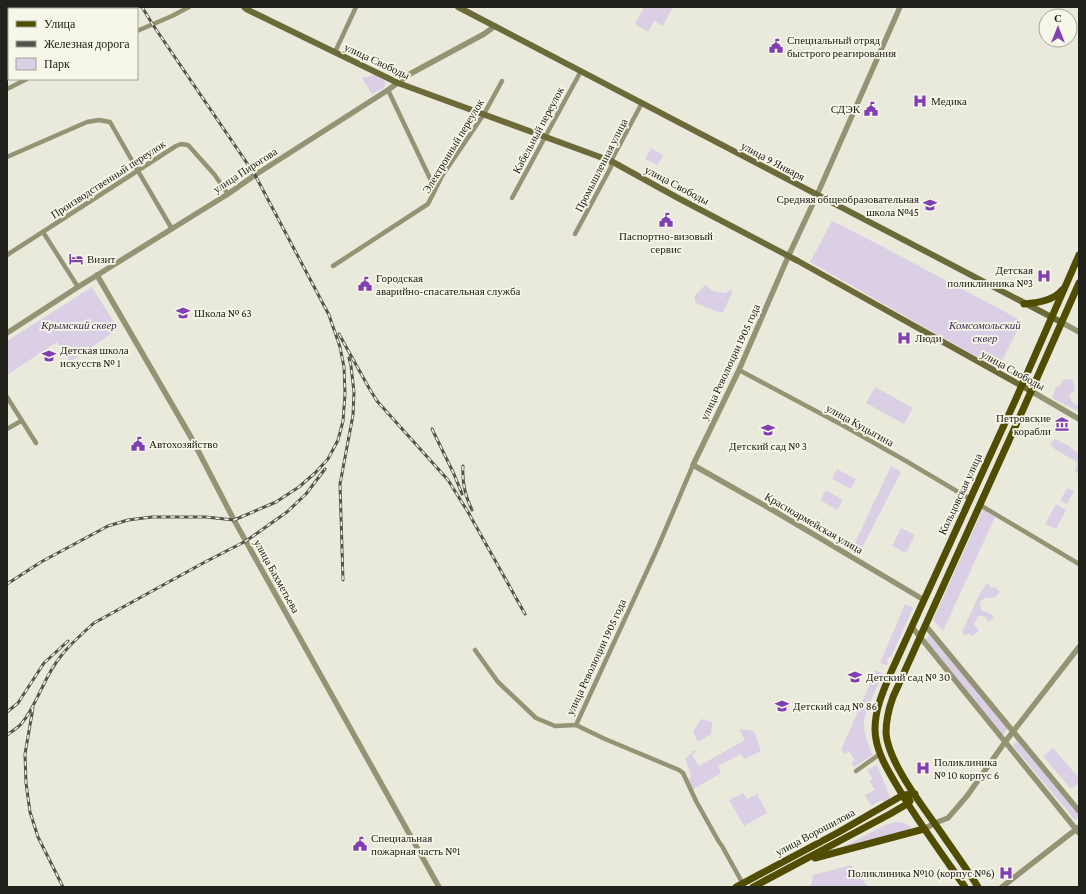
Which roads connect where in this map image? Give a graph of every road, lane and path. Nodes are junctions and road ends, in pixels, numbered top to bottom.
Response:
1 (189, 7) edge
2 (356, 7) edge
3 (458, 7) edge
4 (900, 7) edge
5 (244, 8) edge
6 (496, 26) junction
7 (138, 31) edge
8 (335, 52) junction
9 (581, 71) junction
10 (25, 80) edge
11 (502, 82) dead end
12 (398, 83) junction
13 (7, 88) edge
14 (388, 90) junction
15 (642, 103) junction
16 (484, 114) junction
17 (545, 137) junction
18 (8, 155) edge
19 (611, 161) junction
20 (138, 171) junction
21 (436, 189) junction
22 (228, 194) junction
23 (818, 195) junction
24 (512, 198) dead end
25 (172, 229) junction
26 (44, 232) junction
27 (575, 234) dead end
28 (7, 254) edge
29 (1079, 255) edge
30 (788, 257) junction
31 (333, 266) dead end
32 (97, 275) junction
33 (1079, 283) edge
34 (1065, 285) junction
35 (78, 287) junction
36 (1024, 304) junction
37 (1051, 317) junction
38 (1061, 322) junction
39 (1079, 332) edge
40 (7, 333) edge
41 (739, 370) junction
42 (1022, 386) junction
43 (1031, 391) junction
44 (7, 398) edge
45 (1079, 418) edge
46 (21, 421) junction
47 (7, 429) edge
48 (36, 443) dead end
49 (693, 465) junction
50 (970, 499) junction
51 (980, 505) junction
52 (1079, 564) edge
53 (924, 600) junction
54 (925, 625) junction
55 (912, 627) junction
56 (920, 637) junction
57 (1079, 647) edge
58 (475, 650) dead end
59 (576, 724) junction
60 (1014, 732) junction
61 (1005, 742) junction
62 (880, 754) junction
63 (856, 770) dead end
64 (915, 794) junction
65 (903, 795) junction
66 (907, 804) junction
67 (1079, 811) edge
68 (934, 823) junction
69 (924, 829) junction
70 (1078, 830) edge
71 (803, 861) junction
72 (739, 885) edge
73 (439, 887) edge
74 (753, 887) edge
75 (965, 887) edge
76 (978, 887) edge
77 (1002, 887) edge

1 - 7 street
2 - 8 street
3 - 6 main road, улица 9 Января
4 - 23 street, улица Революции 1905 года
5 - 8 main road, улица Свободы
6 - 9 main road, улица 9 Января
6 - 12 street, улица Пирогова
8 - 12 main road, улица Свободы
9 - 15 main road, улица 9 Января
9 - 17 street, Кабельный переулок
10 - 13 street
11 - 16 street, Электронный переулок
12 - 14 street, улица Пирогова
12 - 16 main road, улица Свободы
14 - 21 street
14 - 22 street, улица Пирогова
15 - 19 street, Промышленная улица
15 - 23 main road, улица 9 Января
16 - 17 main road, улица Свободы
16 - 21 street, Электронный переулок
17 - 19 main road, улица Свободы
17 - 24 street, Кабельный переулок
18 - 20 street
19 - 27 street, Промышленная улица
19 - 30 main road, улица Свободы
20 - 22 street, Производственный переулок
20 - 25 street
20 - 26 street, Производственный переулок
21 - 31 street, Электронный переулок
22 - 25 street, улица Пирогова
23 - 30 street, улица Революции 1905 года
23 - 36 main road, улица 9 Января
25 - 32 street, улица Пирогова
26 - 28 street, Производственный переулок
26 - 35 street
29 - 34 main road, Кольцовская улица
30 - 41 street, улица Революции 1905 года
30 - 42 main road, улица Свободы
32 - 35 street, улица Пирогова
32 - 73 street, улица Бахметьева
33 - 38 main road, Кольцовская улица
34 - 36 main road
34 - 37 main road, Кольцовская улица
35 - 40 street, улица Пирогова
36 - 37 main road, улица 9 Января
37 - 38 main road, улица 9 Января
37 - 42 main road, Кольцовская улица
38 - 39 street, улица 9 Января
38 - 43 main road, Кольцовская улица
41 - 49 street, улица Революции 1905 года
41 - 50 street, улица Куцыгина
42 - 43 main road, улица Свободы
42 - 50 main road, Кольцовская улица
43 - 45 street, улица Свободы
43 - 51 main road, Кольцовская улица
44 - 46 street
46 - 47 street
46 - 48 street
49 - 53 street, Красноармейская улица
49 - 59 street, улица Революции 1905 года
50 - 53 main road, Кольцовская улица
51 - 52 street
51 - 54 main road, Кольцовская улица
53 - 55 main road, Кольцовская улица
54 - 56 main road, Кольцовская улица
54 - 60 street
55 - 56 street
55 - 62 main road, Кольцовская улица
56 - 61 street
56 - 64 main road, Кольцовская улица
57 - 60 street
58 - 59 street
59 - 72 street
60 - 61 street
60 - 67 street
61 - 68 street
61 - 70 street
62 - 63 street
62 - 65 main road, Кольцовская улица
64 - 65 main road
64 - 66 main road
64 - 68 main road, Кольцовская улица
65 - 66 main road, Кольцовская улица
65 - 72 main road, улица Ворошилова
66 - 69 main road, Кольцовская улица
66 - 71 main road, улица Ворошилова
68 - 69 street
68 - 76 main road, Кольцовская улица
69 - 71 main road
69 - 75 main road, Кольцовская улица
70 - 77 street
71 - 74 main road, улица Ворошилова

